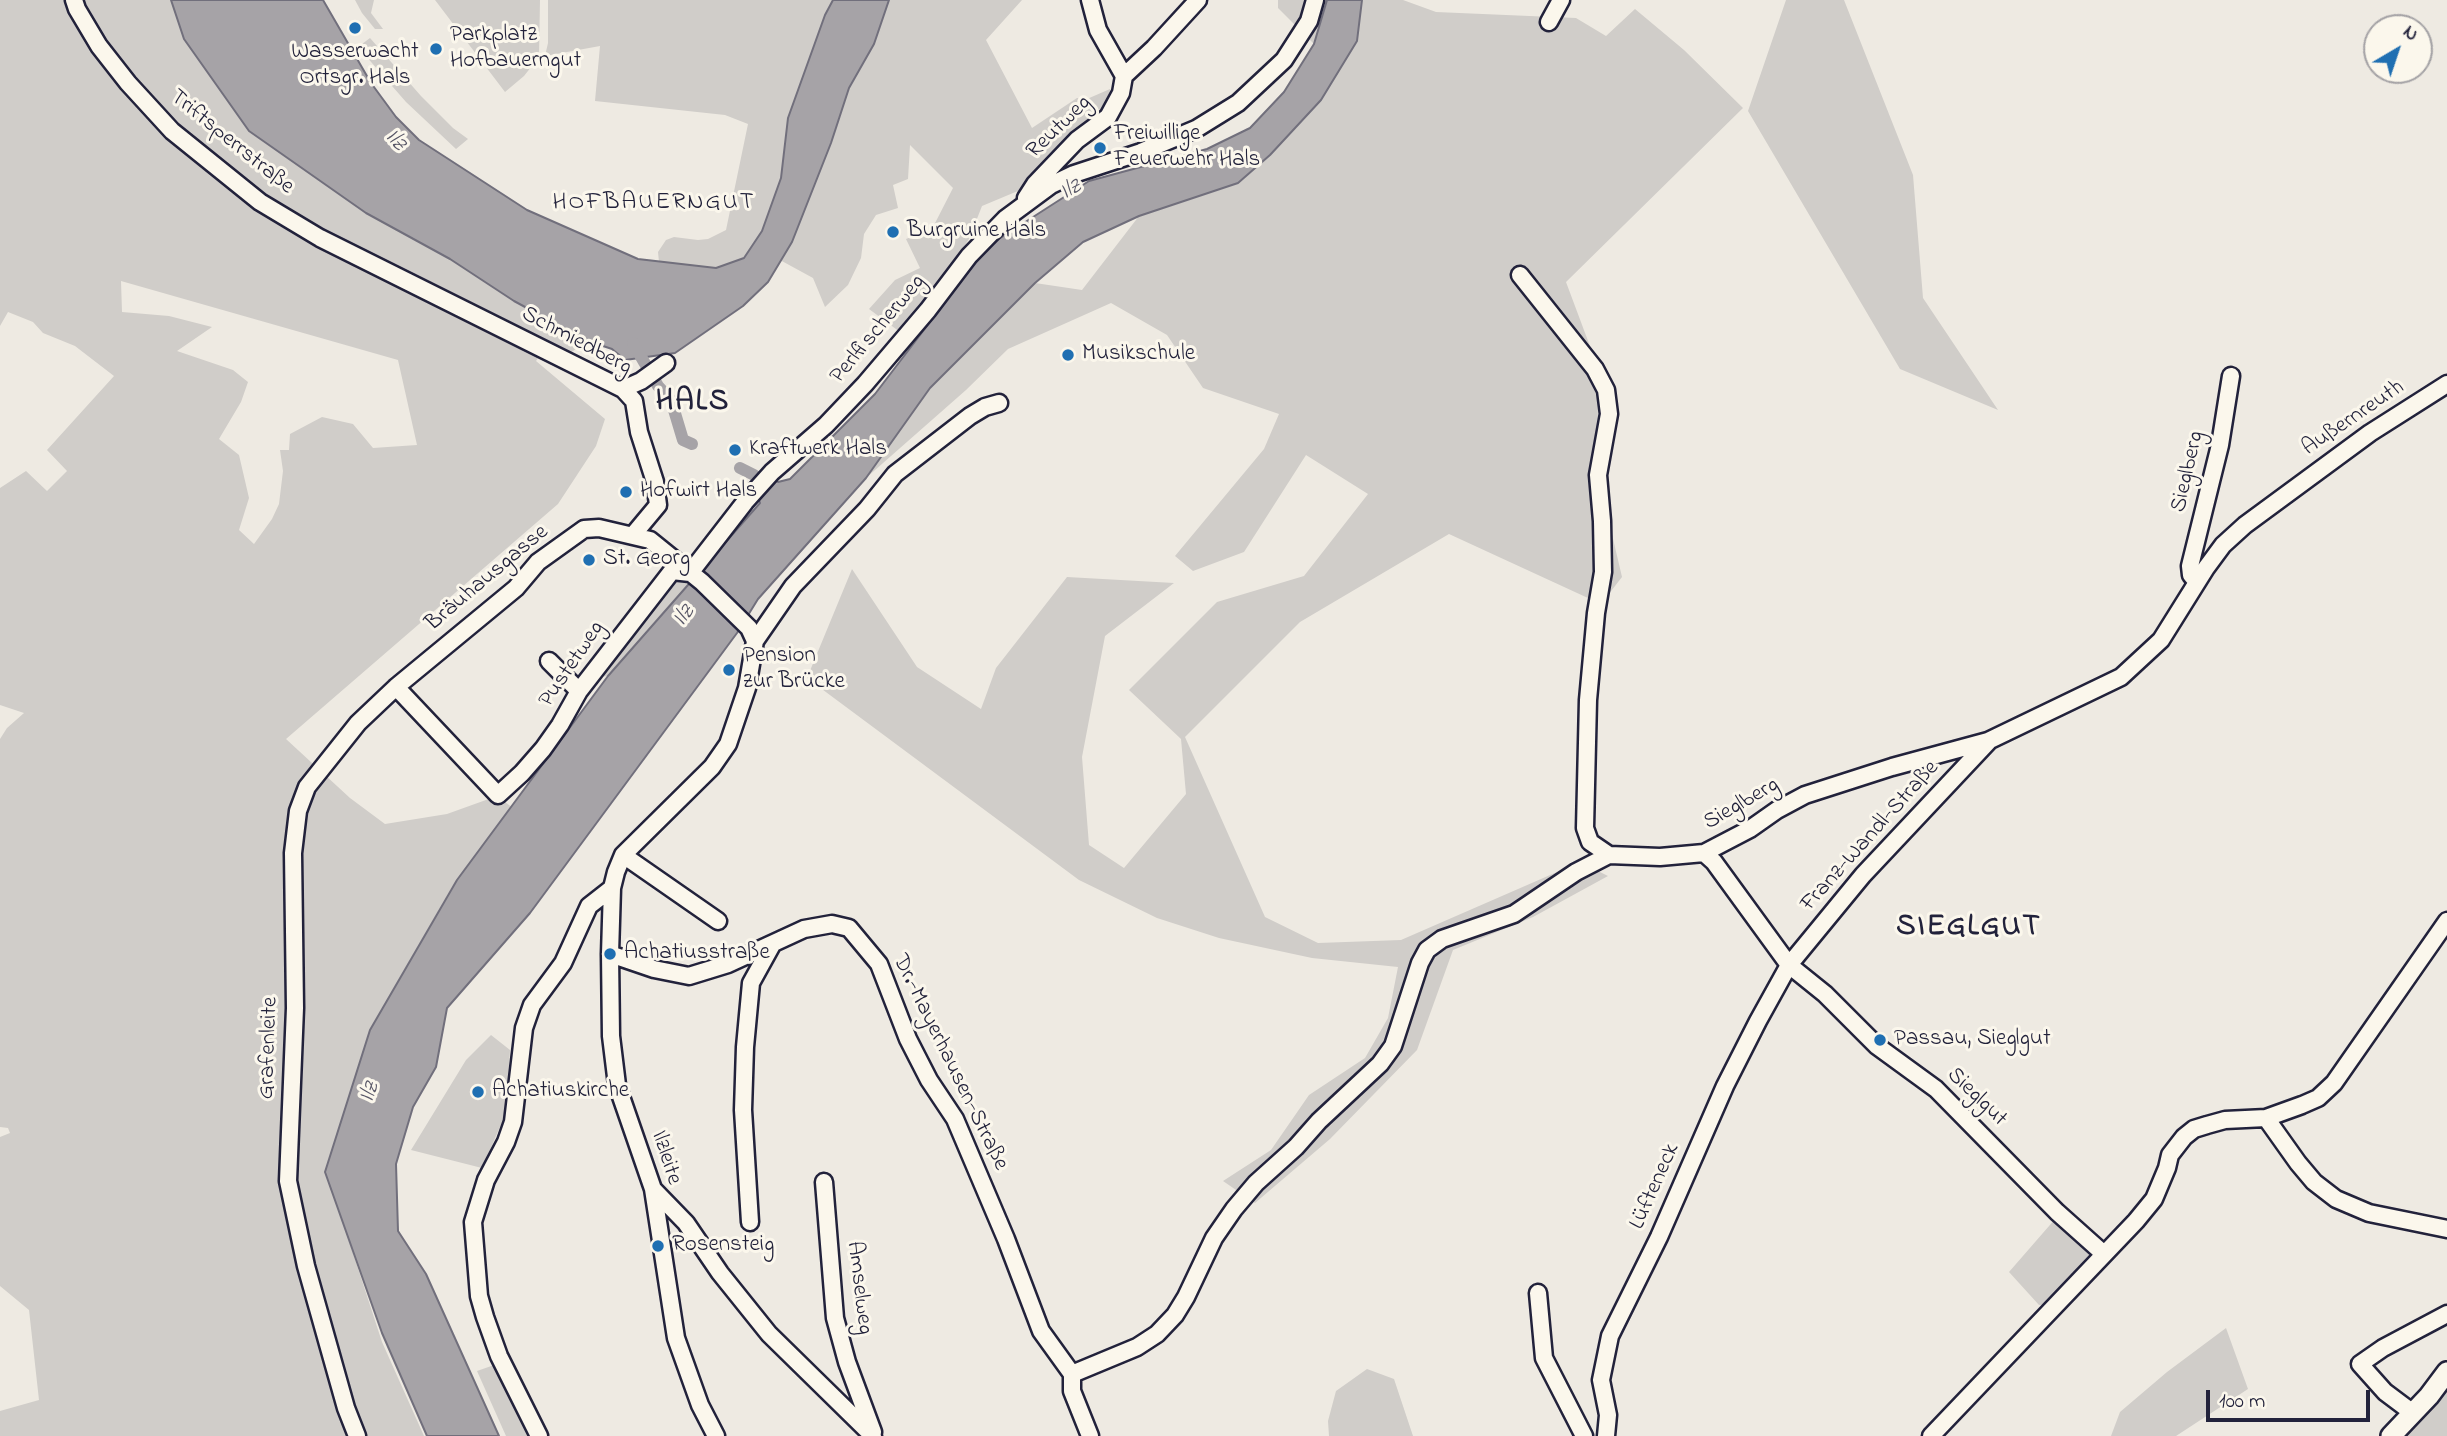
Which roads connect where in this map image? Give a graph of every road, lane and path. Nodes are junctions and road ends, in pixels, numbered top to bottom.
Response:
1 (74, 0) edge
2 (1090, 0) edge
3 (1198, 0) edge
4 (1315, 0) edge
5 (1561, 0) edge
6 (1549, 22) dead end
7 (1124, 76) junction
8 (1019, 208) junction
9 (1520, 275) dead end
10 (474, 314) joint
11 (662, 367) dead end
12 (2231, 376) dead end
13 (2447, 384) edge
14 (623, 389) junction
15 (999, 403) dead end
16 (632, 535) junction
17 (690, 573) junction
18 (2196, 581) junction
19 (752, 635) junction
20 (549, 661) dead end
21 (396, 687) junction
22 (579, 691) junction
23 (1989, 741) junction
24 (1704, 853) junction
25 (623, 855) junction
26 (1609, 855) junction
27 (612, 888) junction
28 (718, 921) dead end
29 (2447, 921) edge
30 (772, 945) junction
31 (610, 954) junction
32 (1789, 965) junction
33 (2266, 1118) junction
34 (824, 1182) dead end
35 (653, 1189) junction
36 (750, 1222) dead end
37 (2447, 1229) edge
38 (2104, 1254) junction
39 (1538, 1293) dead end
40 (2447, 1314) edge
41 (2447, 1372) edge
42 (1072, 1374) junction
43 (2413, 1413) junction
44 (357, 1436) edge
45 (539, 1436) edge
46 (716, 1436) edge
47 (874, 1436) edge
48 (1090, 1436) edge
49 (1584, 1436) edge
50 (1606, 1436) edge
51 (1931, 1436) edge
52 (2391, 1436) edge

1 - 10 street, Triftsperrstraße
2 - 7 street
3 - 7 street
4 - 8 street, Perlfischerweg
5 - 6 street
7 - 8 street, Reutweg
8 - 17 street, Perlfischerweg
9 - 26 street
10 - 14 street, Schmiedberg
11 - 14 street
12 - 18 street, Sieglberg
13 - 18 street, Außernreuth
14 - 16 street, Schmiedberg
15 - 19 street
16 - 17 street, Bräuhausgasse
16 - 21 street, Bräuhausgasse
17 - 19 street, Bräuhausgasse
17 - 22 street, Pustetweg
18 - 23 street, Sieglberg
19 - 25 street
20 - 22 street
21 - 22 street, Pustetweg
21 - 44 street, Grafenleite
23 - 24 street, Sieglberg
23 - 32 street, Franz-Wandl-Straße
24 - 26 street, Sieglberg
24 - 32 street, Sieglgut
25 - 27 street
25 - 28 street
26 - 42 street
27 - 31 street, Ilzleite
27 - 45 street
29 - 33 street
30 - 31 street, Dr.-Mayerhausen-Straße
30 - 36 street
30 - 42 street, Dr.-Mayerhausen-Straße
31 - 35 street, Ilzleite
32 - 38 street, Sieglgut
32 - 50 street, Lüfteneck
33 - 37 street
33 - 38 street
34 - 47 street, Amselweg
35 - 46 street, Ilzleite
35 - 47 street
38 - 51 street
39 - 49 street
40 - 43 street
41 - 43 main road
42 - 48 street
43 - 52 main road

